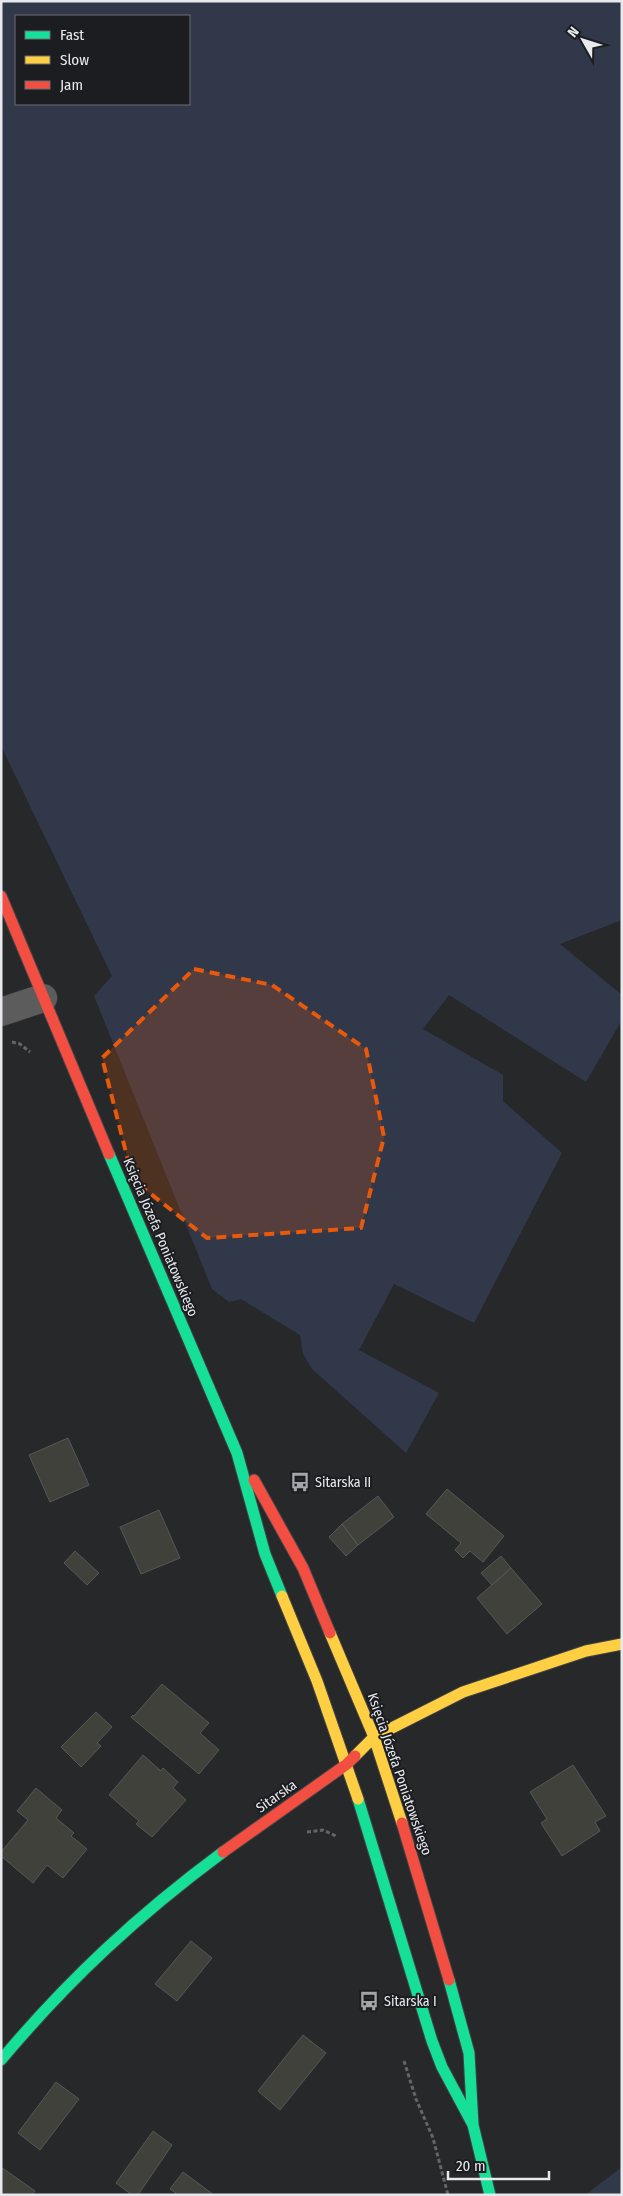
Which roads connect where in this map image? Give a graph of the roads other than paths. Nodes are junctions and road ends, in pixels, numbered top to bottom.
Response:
1 (1, 896) edge
2 (43, 998) junction
3 (1, 1012) edge
4 (237, 1453) junction
5 (622, 1644) edge
6 (374, 1737) junction
7 (347, 1764) junction
8 (1, 2060) edge
9 (473, 2125) junction
10 (490, 2195) edge

1 - 2 street, Księcia Józefa Poniatowskiego
2 - 3 street
2 - 4 street, Księcia Józefa Poniatowskiego
4 - 6 street, Księcia Józefa Poniatowskiego
4 - 7 street, Księcia Józefa Poniatowskiego
5 - 6 street, Sitarska
6 - 7 street, Sitarska
6 - 9 street, Księcia Józefa Poniatowskiego
7 - 8 street, Sitarska
7 - 9 street, Księcia Józefa Poniatowskiego
9 - 10 street, Księcia Józefa Poniatowskiego

